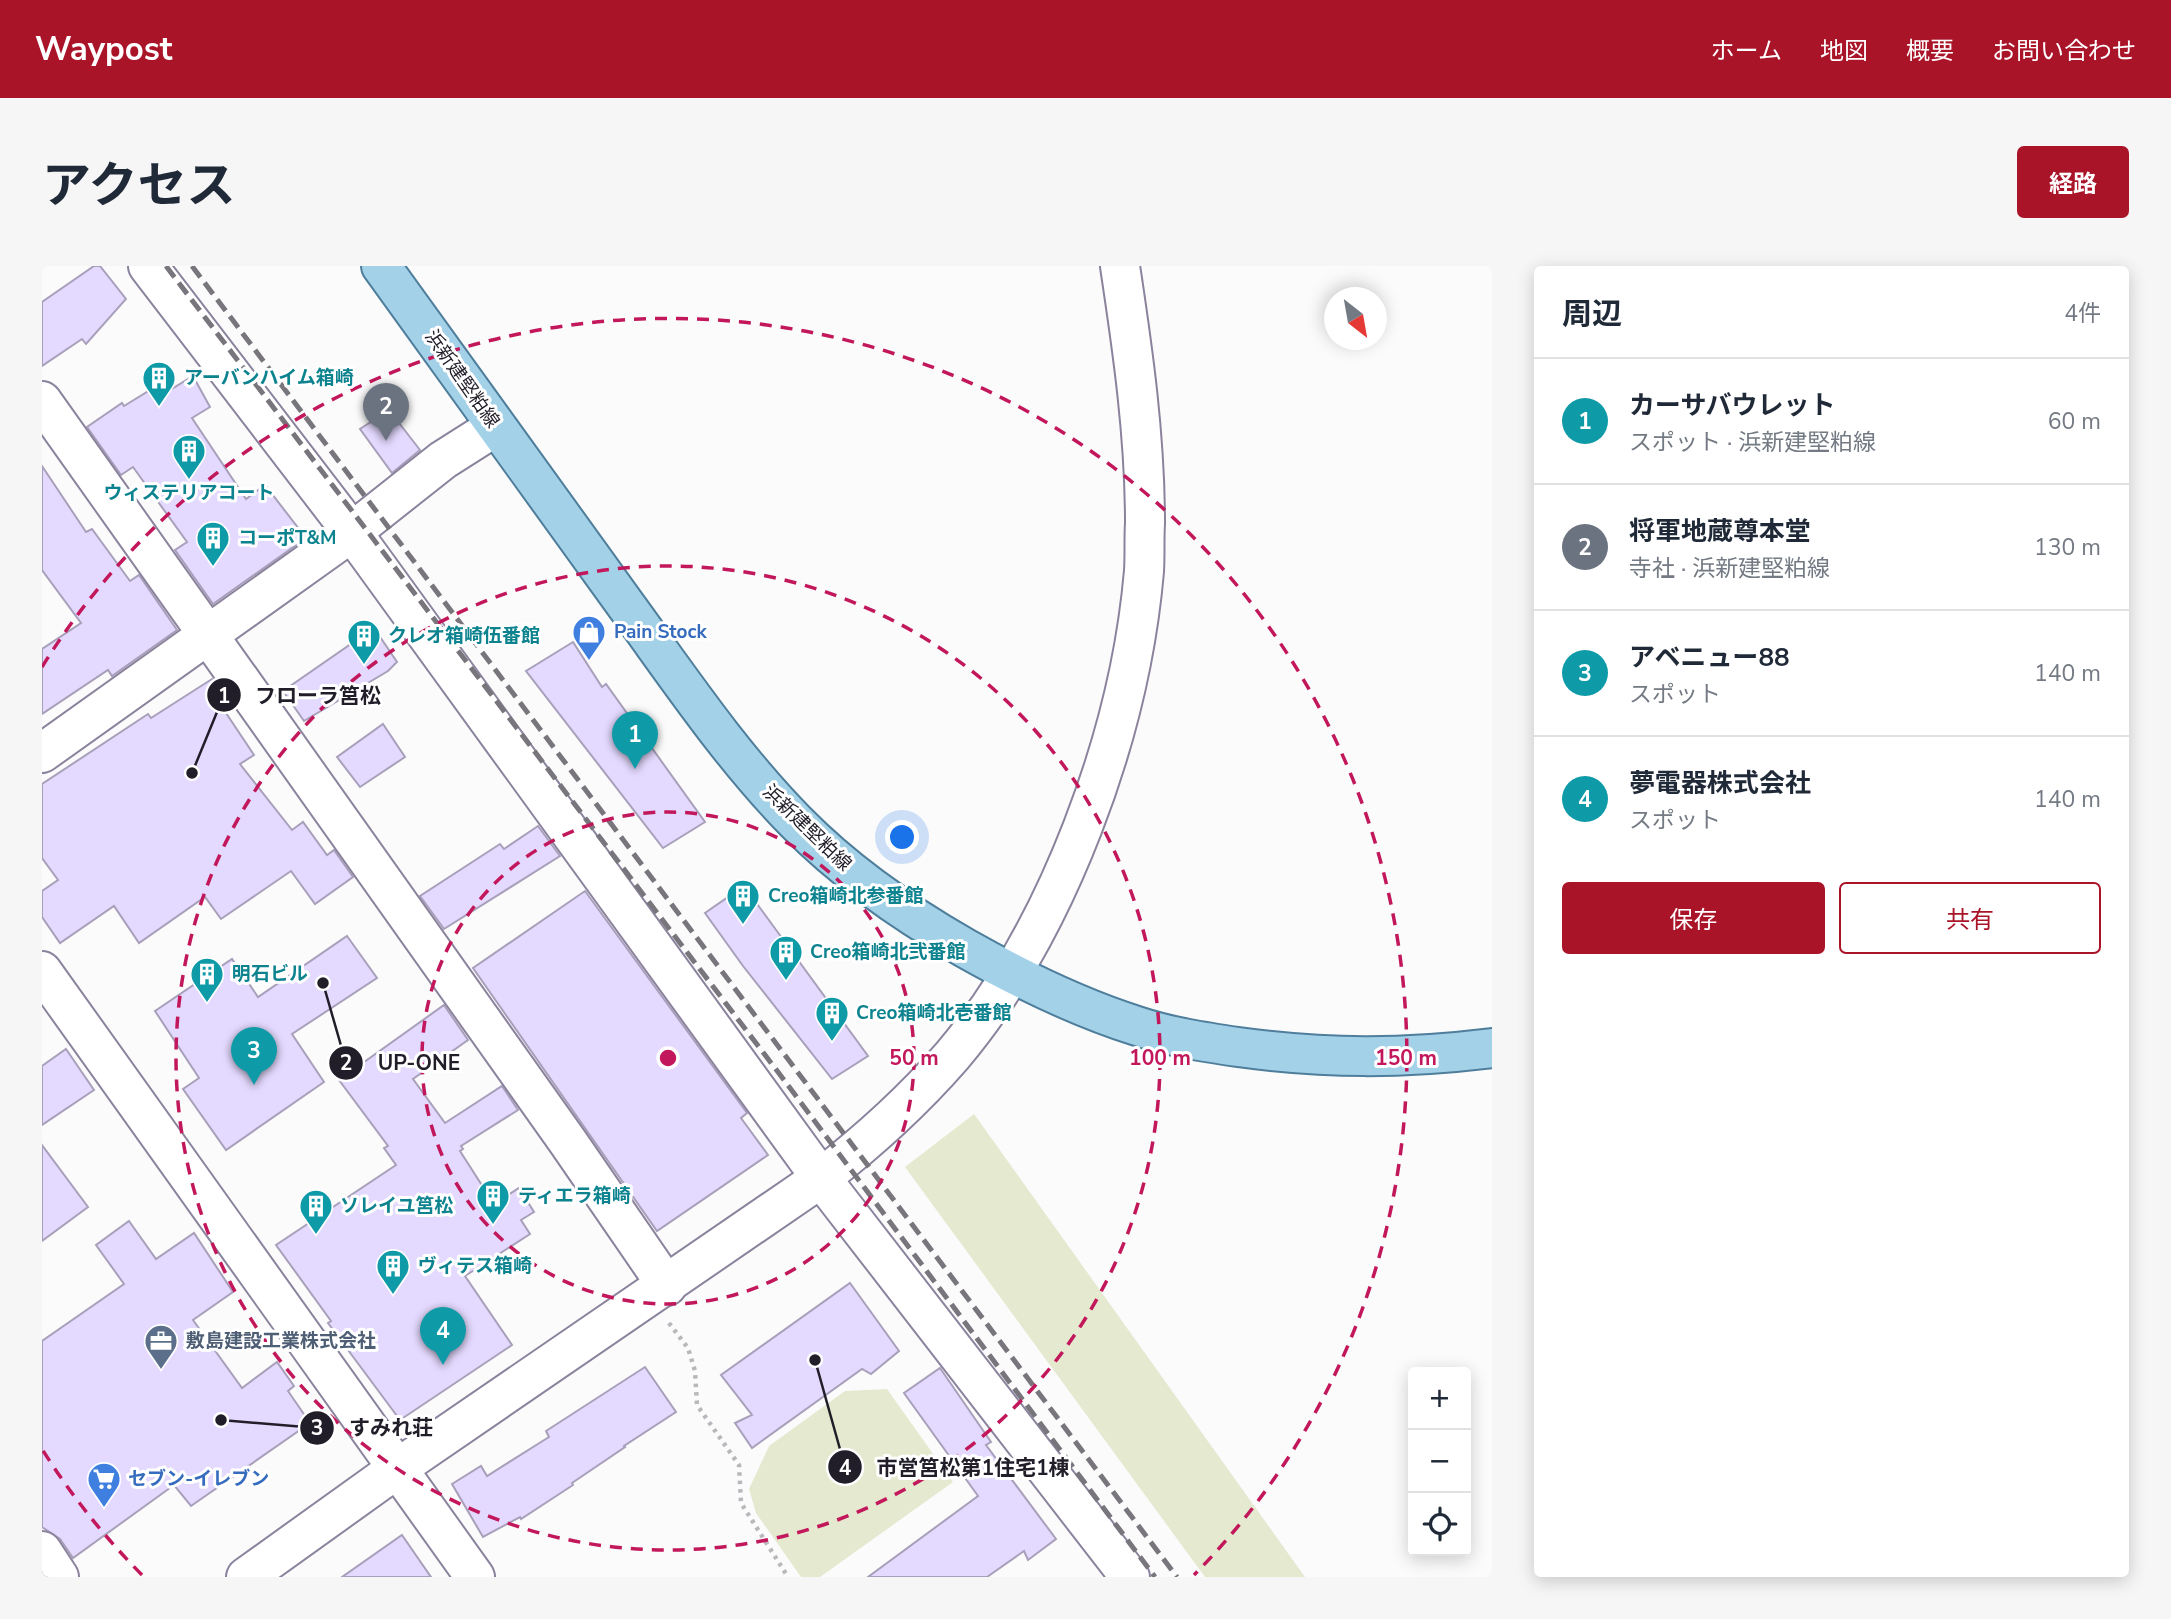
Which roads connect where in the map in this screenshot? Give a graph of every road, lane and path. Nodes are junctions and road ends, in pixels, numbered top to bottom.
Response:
1 (148, 266) edge
2 (382, 266) edge
3 (1120, 266) edge
4 (42, 401) edge
5 (495, 427) junction
6 (352, 532) junction
7 (208, 636) junction
8 (42, 753) edge
9 (42, 971) edge
10 (1011, 973) junction
11 (1492, 1048) edge
12 (821, 1178) junction
13 (658, 1292) junction
14 (398, 1468) junction
15 (42, 1551) edge
16 (59, 1577) edge
17 (246, 1577) edge
18 (475, 1577) edge
19 (788, 1577) edge
20 (1130, 1577) edge

1 - 6 street
2 - 5 main road, 浜新建堅粕線
3 - 10 street
4 - 7 street
5 - 6 street
5 - 10 main road, 浜新建堅粕線
6 - 7 street
6 - 12 street
7 - 8 street
7 - 13 street
9 - 14 street
10 - 11 main road, 浜新建堅粕線
10 - 12 street
12 - 13 street
12 - 20 street
13 - 14 street
13 - 19 path
14 - 17 street
14 - 18 street
15 - 16 street

